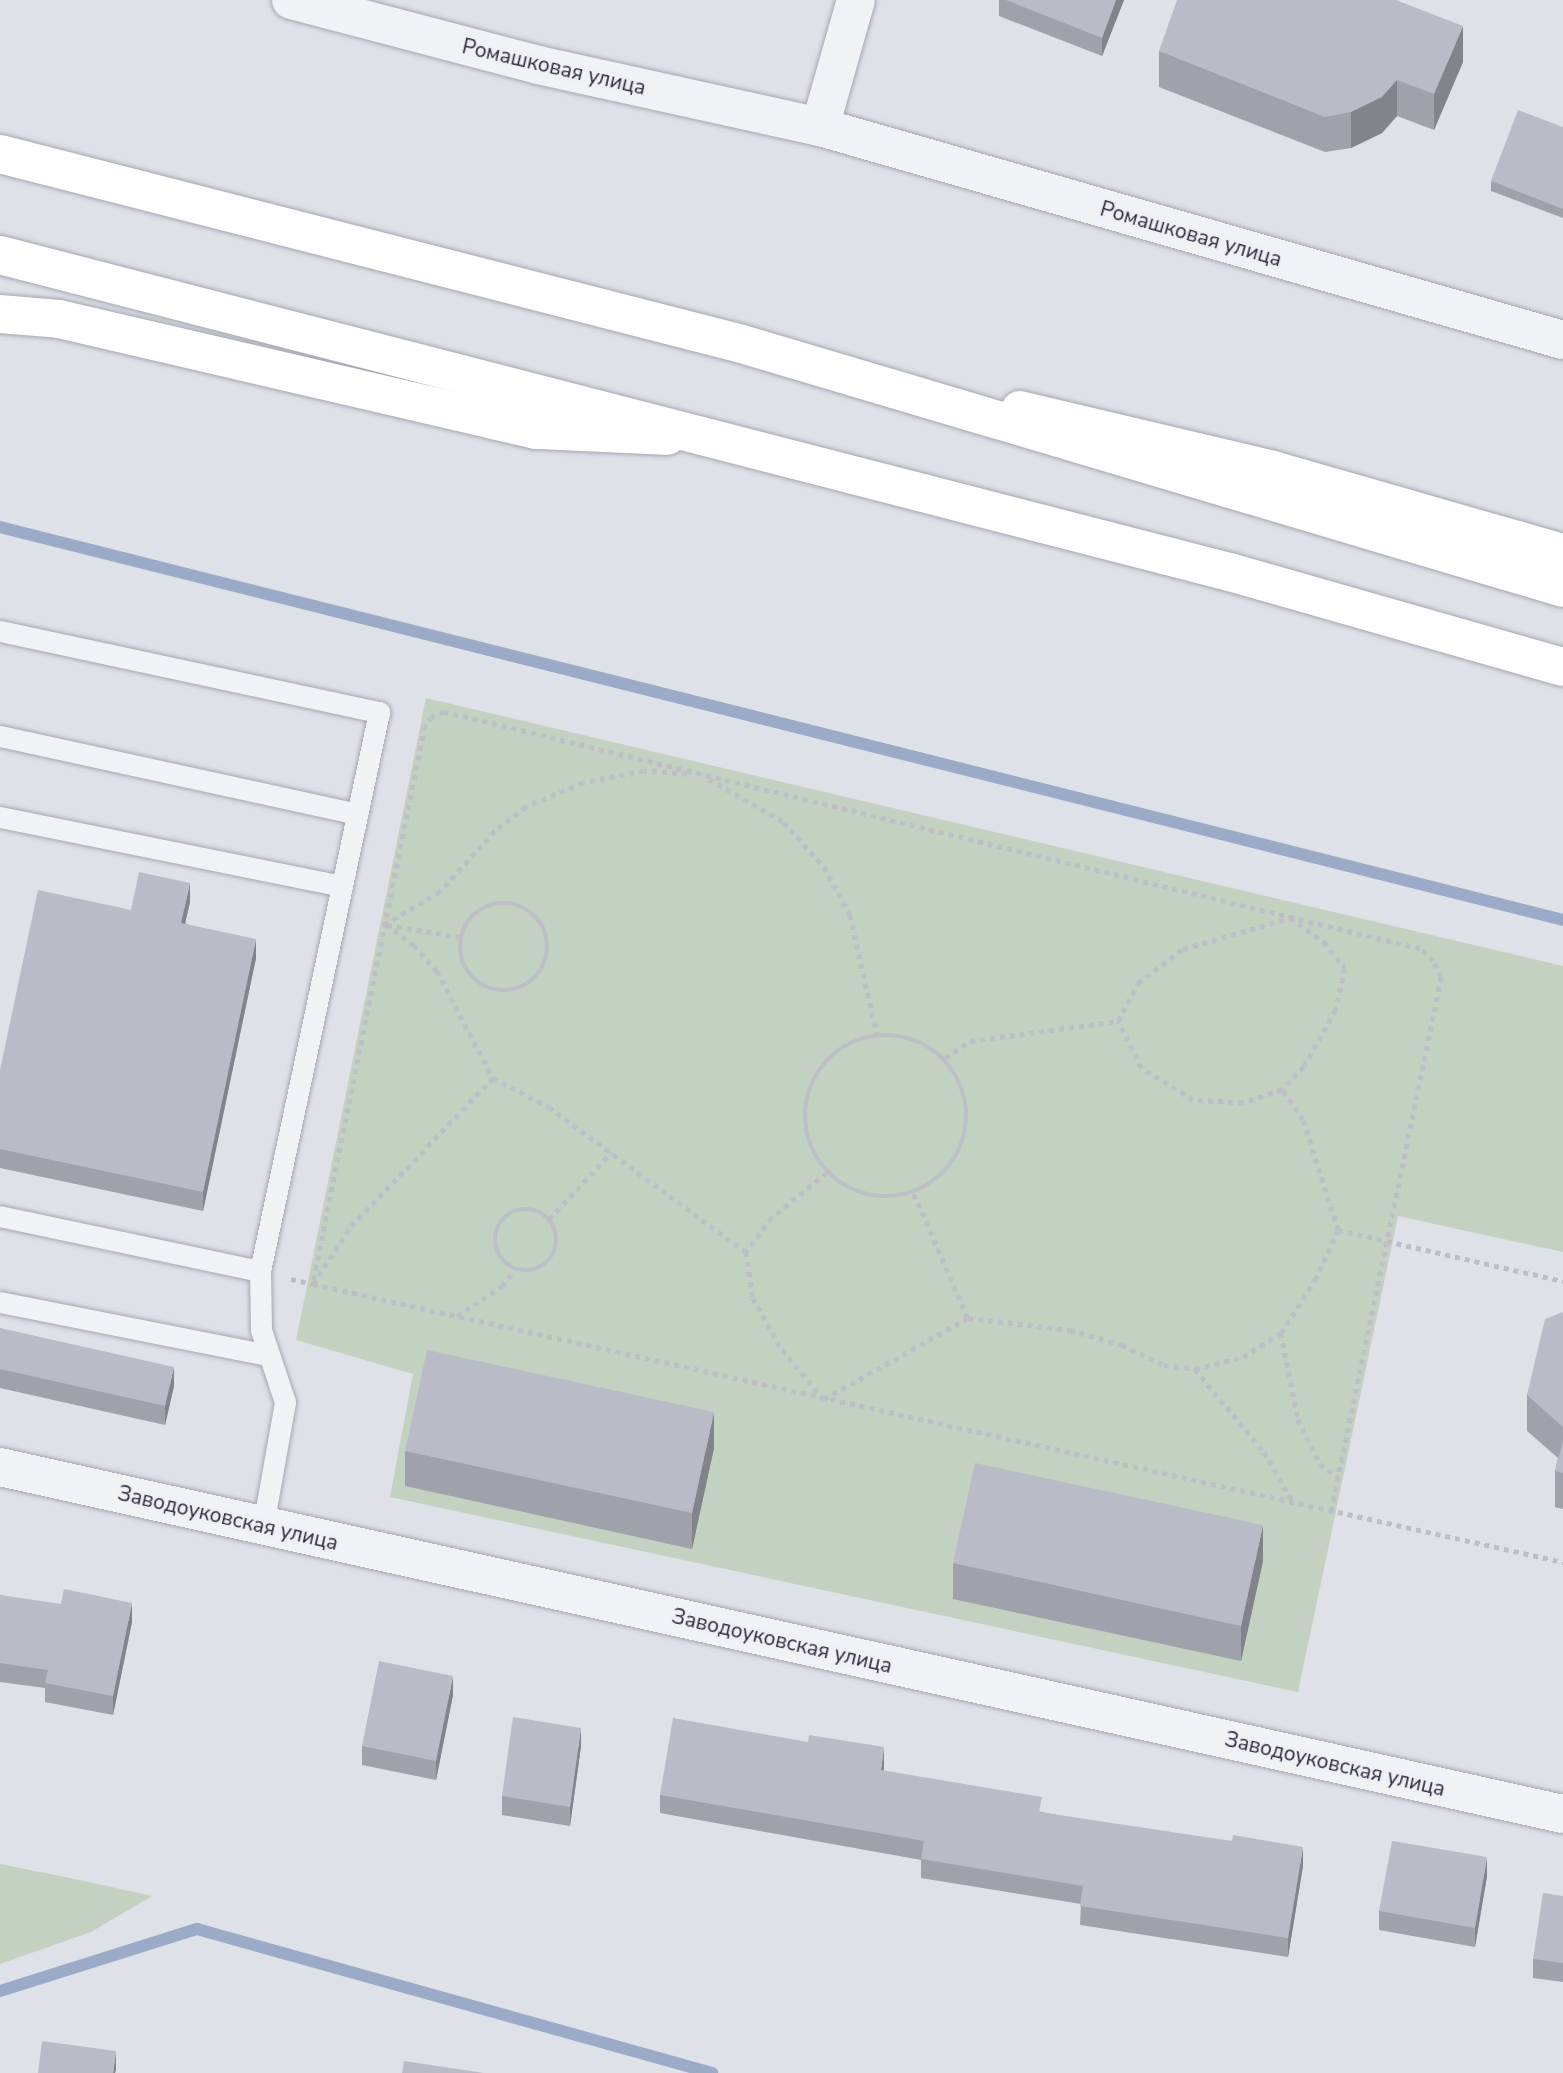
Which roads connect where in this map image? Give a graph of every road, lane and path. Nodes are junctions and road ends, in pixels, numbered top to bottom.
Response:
1 (856, 0) edge
2 (313, 3) edge
3 (820, 127) junction
4 (0, 154) edge
5 (0, 255) edge
6 (0, 314) edge
7 (1563, 340) edge
8 (742, 344) junction
9 (722, 438) junction
10 (1563, 553) edge
11 (1563, 588) edge
12 (0, 631) edge
13 (1563, 667) edge
14 (0, 736) edge
15 (700, 775) junction
16 (357, 814) junction
17 (0, 817) edge
18 (342, 886) junction
19 (1290, 918) junction
20 (386, 924) junction
21 (461, 937) junction
22 (1118, 1021) junction
23 (877, 1034) junction
24 (945, 1058) junction
25 (493, 1078) junction
26 (1282, 1090) junction
27 (611, 1153) junction
28 (827, 1173) junction
29 (914, 1194) junction
30 (0, 1216) edge
31 (549, 1219) junction
32 (1338, 1230) junction
33 (1387, 1241) junction
34 (746, 1252) junction
35 (515, 1269) junction
36 (260, 1271) junction
37 (1563, 1281) edge
38 (313, 1284) junction
39 (0, 1302) edge
40 (456, 1316) junction
41 (968, 1318) junction
42 (1281, 1333) junction
43 (267, 1355) junction
44 (1195, 1369) junction
45 (824, 1399) junction
46 (0, 1467) edge
47 (1338, 1477) junction
48 (1294, 1502) junction
49 (1331, 1511) junction
50 (263, 1526) junction
51 (1563, 1562) edge
52 (1563, 1814) edge

1 - 3 street
2 - 3 street, Ромашковая улица
3 - 7 street, Ромашковая улица
4 - 8 main road
5 - 9 main road
6 - 9 main road
8 - 10 main road
8 - 11 main road
9 - 13 main road
12 - 16 lane
14 - 16 lane
15 - 19 path
15 - 20 path
15 - 20 path
15 - 23 path
16 - 18 lane
17 - 18 lane
18 - 36 lane
19 - 22 path
19 - 26 path
19 - 33 path
20 - 21 path
20 - 25 path
20 - 38 path
21 - 21 path
22 - 24 path
22 - 26 path
23 - 24 path
23 - 28 path
24 - 29 path
25 - 27 path
25 - 38 path
26 - 32 path
27 - 31 path
27 - 34 path
28 - 29 path
28 - 34 path
29 - 41 path
30 - 36 lane
31 - 35 path
31 - 35 path
32 - 33 path
32 - 42 path
33 - 37 path
33 - 47 path
34 - 45 path
35 - 40 path
36 - 43 lane
38 - 40 path
39 - 43 lane
40 - 45 path
41 - 44 path
41 - 45 path
42 - 44 path
42 - 47 path
43 - 50 lane
44 - 48 path
45 - 48 path
46 - 50 street, Заводоуковская улица
47 - 49 path
48 - 49 path
49 - 51 path
50 - 52 street, Заводоуковская улица

